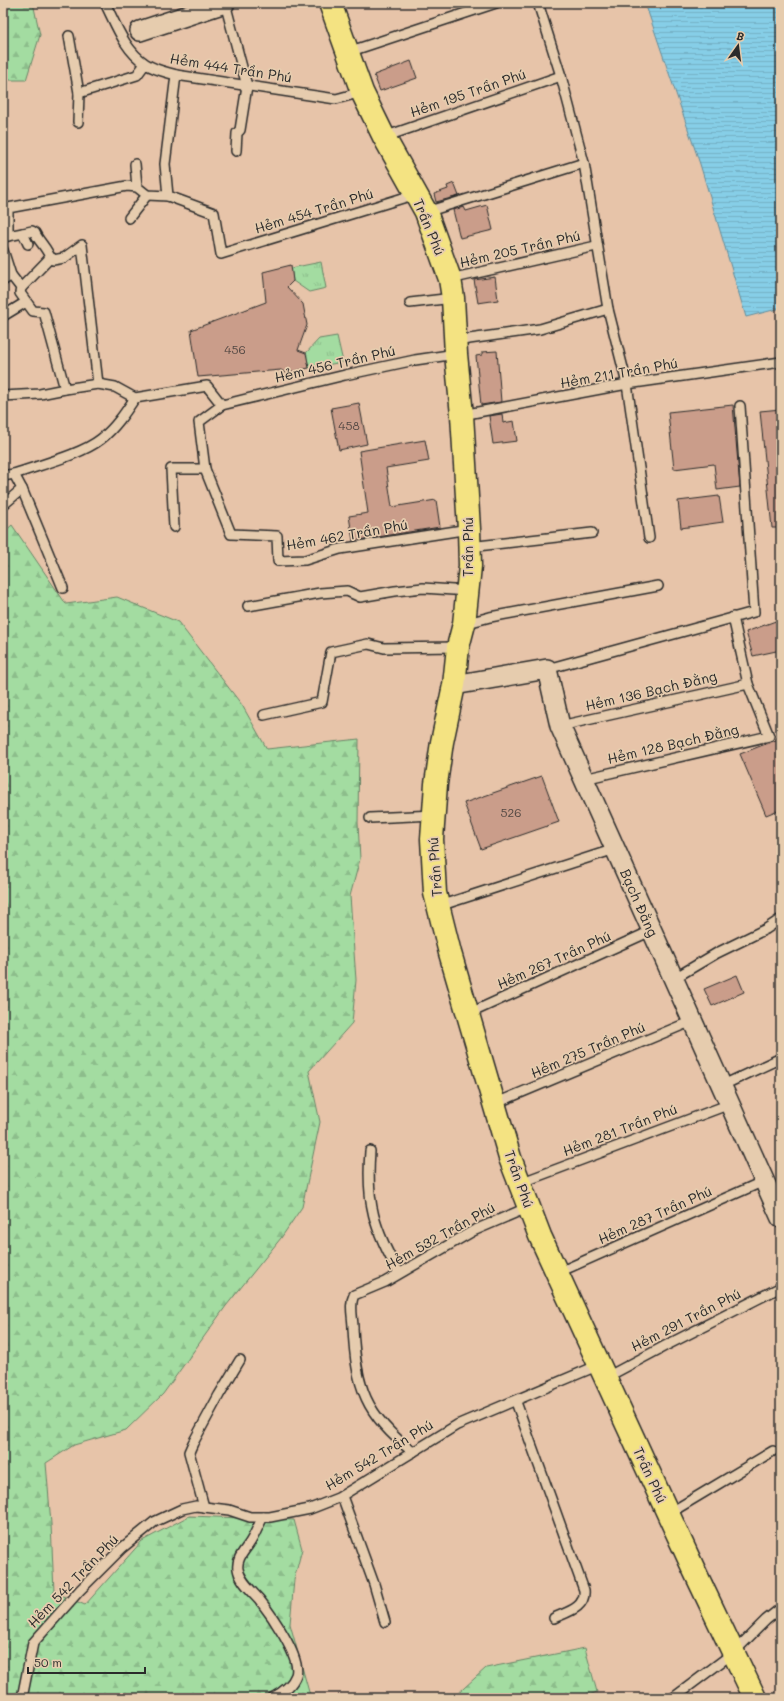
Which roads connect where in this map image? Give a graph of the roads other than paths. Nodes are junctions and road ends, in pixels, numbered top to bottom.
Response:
1 (105, 3) edge
2 (225, 3) edge
3 (330, 3) edge
4 (496, 3) edge
5 (538, 3) edge
6 (140, 31) dead end
7 (69, 36) dead end
8 (348, 52) junction
9 (146, 64) junction
10 (176, 75) junction
11 (561, 76) junction
12 (247, 86) junction
13 (362, 92) junction
14 (79, 93) junction
15 (78, 122) dead end
16 (384, 137) junction
17 (236, 151) dead end
18 (584, 163) junction
19 (135, 164) dead end
20 (137, 187) junction
21 (147, 194) junction
22 (168, 196) junction
23 (421, 203) junction
24 (129, 218) dead end
25 (23, 233) junction
26 (3, 236) edge
27 (28, 244) dead end
28 (596, 246) junction
29 (3, 250) edge
30 (50, 258) junction
31 (11, 275) junction
32 (3, 281) edge
33 (20, 288) junction
34 (451, 288) junction
35 (26, 302) junction
36 (410, 303) dead end
37 (608, 309) junction
38 (3, 316) edge
39 (456, 347) junction
40 (781, 362) edge
41 (98, 384) junction
42 (627, 384) junction
43 (65, 388) junction
44 (3, 396) edge
45 (135, 398) junction
46 (222, 405) junction
47 (740, 406) dead end
48 (462, 415) junction
49 (205, 468) junction
50 (14, 474) junction
51 (3, 476) edge
52 (22, 489) junction
53 (3, 505) edge
54 (174, 527) dead end
55 (592, 533) dead end
56 (469, 538) junction
57 (649, 538) dead end
58 (658, 586) dead end
59 (63, 588) dead end
60 (468, 591) junction
61 (248, 606) dead end
62 (733, 617) junction
63 (464, 624) junction
64 (458, 646) junction
65 (547, 669) junction
66 (748, 684) junction
67 (454, 685) junction
68 (264, 715) dead end
69 (560, 726) junction
70 (584, 778) junction
71 (434, 816) junction
72 (370, 818) dead end
73 (615, 849) junction
74 (439, 906) junction
75 (781, 919) edge
76 (651, 931) junction
77 (673, 979) junction
78 (468, 1014) junction
79 (692, 1021) junction
80 (781, 1058) edge
81 (721, 1086) junction
82 (494, 1104) junction
83 (730, 1104) junction
84 (370, 1152) dead end
85 (520, 1183) junction
86 (771, 1185) edge
87 (529, 1207) junction
88 (781, 1218) edge
89 (399, 1273) junction
90 (557, 1274) junction
91 (781, 1287) edge
92 (240, 1360) dead end
93 (602, 1372) junction
94 (516, 1402) junction
95 (773, 1451) dead end
96 (413, 1452) junction
97 (342, 1496) junction
98 (204, 1507) junction
99 (668, 1514) junction
100 (263, 1517) junction
101 (781, 1608) edge
102 (554, 1618) dead end
103 (385, 1622) dead end
104 (733, 1653) junction
105 (22, 1698) edge
106 (272, 1698) edge
107 (673, 1698) edge
108 (754, 1698) edge

1 - 9 lane, Hẻm 444 Trần Phú
2 - 6 street
2 - 12 lane
3 - 8 main road, Trần Phú
4 - 8 lane
5 - 11 lane
7 - 14 lane
8 - 13 main road, Trần Phú
9 - 10 lane, Hẻm 444 Trần Phú
9 - 14 lane
10 - 12 lane, Hẻm 444 Trần Phú
10 - 22 lane
11 - 16 lane, Hẻm 195 Trần Phú
11 - 18 lane
12 - 13 lane, Hẻm 444 Trần Phú
12 - 17 lane
13 - 16 main road, Trần Phú
14 - 15 lane
16 - 23 main road, Trần Phú
18 - 23 lane, Hẻm 454 Trần Phú
18 - 28 lane
19 - 20 lane
20 - 21 lane
20 - 26 lane
21 - 22 lane
21 - 24 lane
22 - 23 lane, Hẻm 454 Trần Phú
23 - 34 main road, Trần Phú
25 - 26 lane
25 - 27 lane
25 - 30 lane
28 - 34 lane, Hẻm 205 Trần Phú
28 - 37 lane
29 - 31 lane
30 - 33 lane
30 - 41 lane
31 - 32 lane
31 - 33 lane
33 - 35 lane
34 - 36 lane, Hẻm 205 Trần Phú
34 - 39 main road, Trần Phú
35 - 38 lane
35 - 43 lane
37 - 39 lane, Hẻm 456 Trần Phú
37 - 42 lane
39 - 46 lane, Hẻm 456 Trần Phú
39 - 48 main road, Trần Phú
40 - 42 lane, Hẻm 211 Trần Phú
41 - 43 lane
41 - 45 lane
42 - 48 lane, Hẻm 211 Trần Phú
42 - 57 lane
43 - 44 lane
45 - 46 lane
45 - 50 lane
46 - 49 lane, Hẻm 462 Trần Phú
47 - 62 lane
48 - 56 main road, Trần Phú
49 - 54 lane
49 - 56 lane, Hẻm 462 Trần Phú
50 - 51 lane
50 - 52 lane
52 - 53 lane
52 - 59 lane
55 - 56 lane
56 - 60 main road, Trần Phú
58 - 63 lane
60 - 61 lane
60 - 63 main road, Trần Phú
62 - 65 lane
62 - 66 lane
63 - 64 main road, Trần Phú
64 - 67 main road, Trần Phú
64 - 68 lane
65 - 67 street
65 - 69 street, Bạch Đằng
66 - 69 lane, Hẻm 136 Bạch Đằng
66 - 70 lane, Hẻm 128 Bạch Đằng
67 - 71 main road, Trần Phú
69 - 70 street, Bạch Đằng
70 - 73 street, Bạch Đằng
71 - 72 lane
71 - 74 main road, Trần Phú
73 - 74 lane
73 - 76 street, Bạch Đằng
74 - 78 main road, Trần Phú
75 - 77 lane
76 - 77 street, Bạch Đằng
76 - 78 lane, Hẻm 267 Trần Phú
77 - 79 street, Bạch Đằng
78 - 82 main road, Trần Phú
79 - 81 street, Bạch Đằng
79 - 82 lane, Hẻm 275 Trần Phú
80 - 81 lane
81 - 83 street, Bạch Đằng
82 - 85 main road, Trần Phú
83 - 85 lane, Hẻm 281 Trần Phú
83 - 86 street, Bạch Đằng
84 - 89 lane
85 - 87 main road, Trần Phú
86 - 88 street, Bạch Đằng
86 - 90 lane, Hẻm 287 Trần Phú
87 - 89 lane, Hẻm 532 Trần Phú
87 - 90 main road, Trần Phú
89 - 96 lane, Hẻm 532 Trần Phú
90 - 93 main road, Trần Phú
91 - 93 lane, Hẻm 291 Trần Phú
92 - 98 lane
93 - 94 lane, Hẻm 542 Trần Phú
93 - 99 main road, Trần Phú
94 - 96 lane, Hẻm 542 Trần Phú
94 - 102 lane
95 - 99 lane
96 - 97 lane, Hẻm 542 Trần Phú
97 - 100 lane, Hẻm 542 Trần Phú
97 - 103 lane
98 - 100 lane, Hẻm 542 Trần Phú
98 - 105 lane, Hẻm 542 Trần Phú
99 - 104 main road, Trần Phú
100 - 106 lane
101 - 104 lane
104 - 107 lane
104 - 108 main road, Trần Phú

